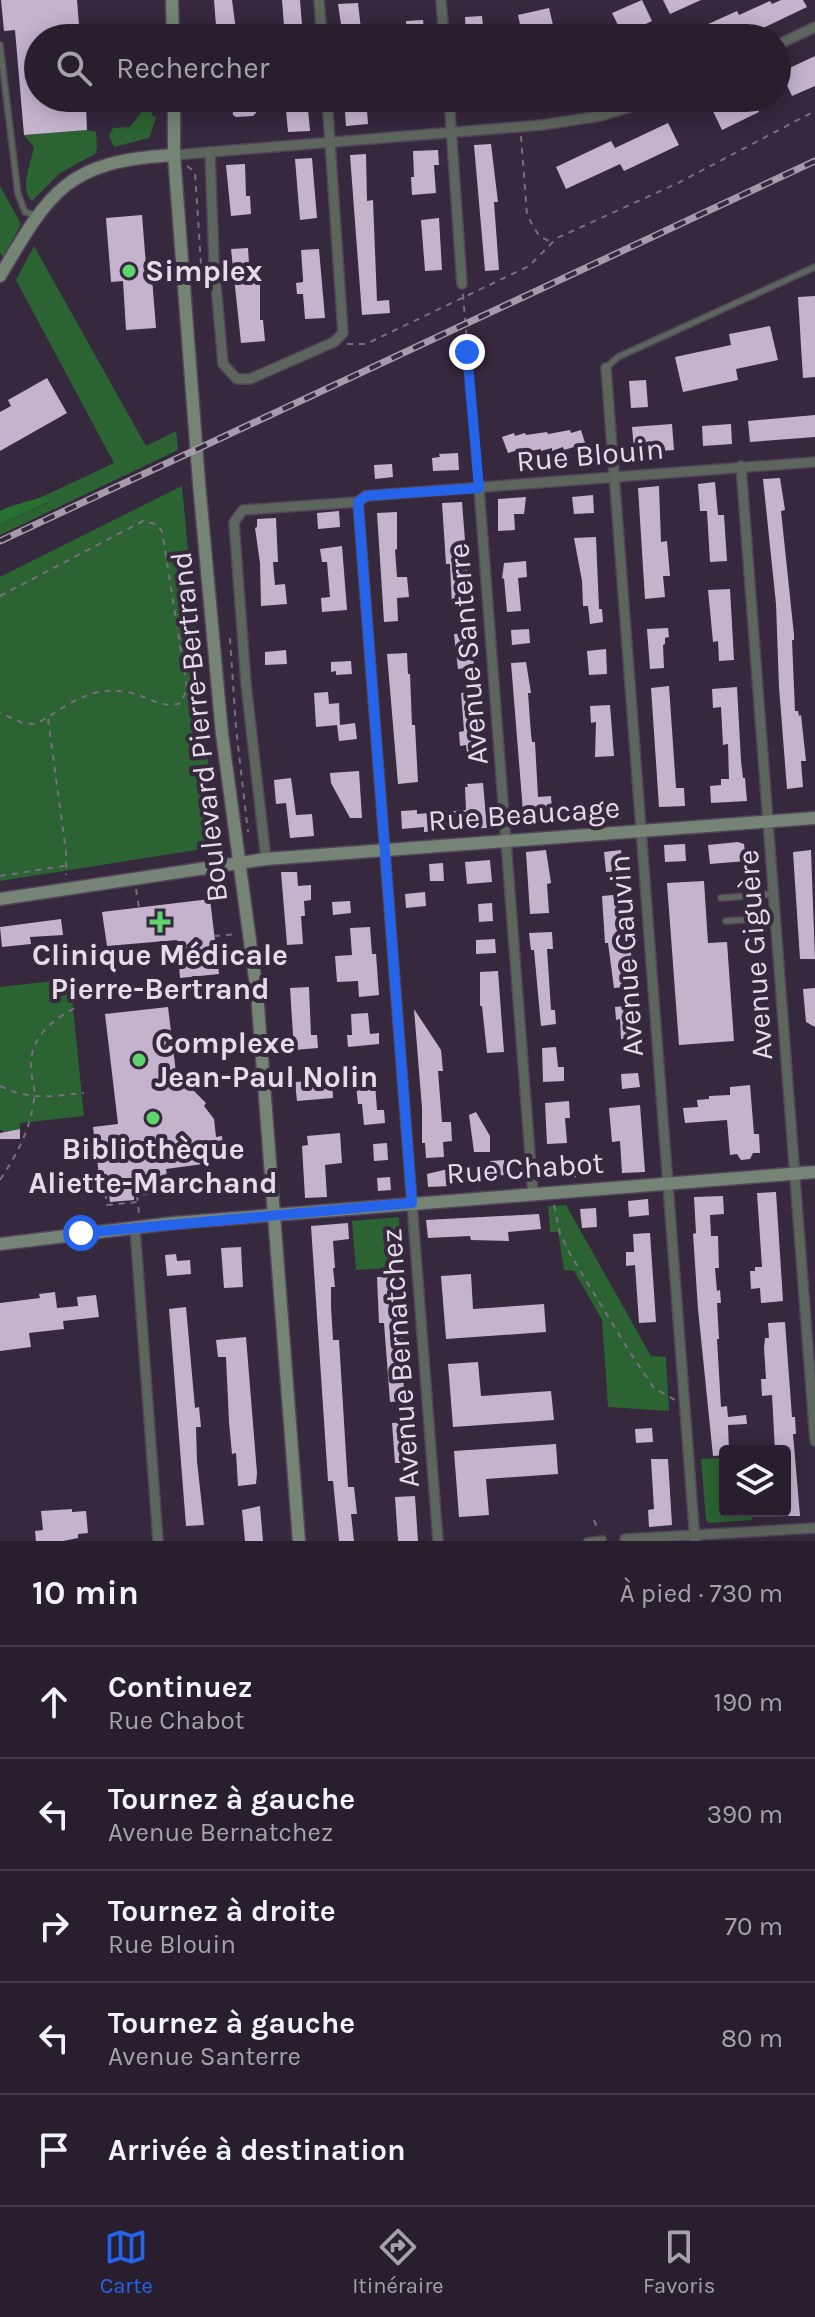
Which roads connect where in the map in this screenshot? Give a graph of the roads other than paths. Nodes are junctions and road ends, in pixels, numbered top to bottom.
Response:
1 (172, 0) edge
2 (319, 0) edge
3 (441, 0) edge
4 (173, 24) edge
5 (321, 24) edge
6 (443, 24) edge
7 (815, 27) edge
8 (791, 38) edge
9 (0, 45) edge
10 (174, 112) edge
11 (328, 112) edge
12 (450, 112) edge
13 (613, 112) edge
14 (452, 132) junction
15 (331, 142) junction
16 (210, 152) junction
17 (174, 155) junction
18 (36, 215) junction
19 (815, 267) edge
20 (0, 276) edge
21 (462, 284) dead end
22 (606, 368) joint
23 (815, 462) edge
24 (741, 466) junction
25 (614, 476) junction
26 (479, 488) junction
27 (358, 502) junction
28 (234, 522) joint
29 (815, 818) edge
30 (769, 821) junction
31 (641, 832) junction
32 (507, 841) junction
33 (384, 852) junction
34 (266, 859) junction
35 (239, 863) junction
36 (774, 894) junction
37 (721, 898) dead end
38 (0, 899) edge
39 (776, 918) junction
40 (726, 921) dead end
41 (815, 1172) edge
42 (796, 1174) junction
43 (666, 1184) junction
44 (533, 1194) junction
45 (412, 1203) junction
46 (274, 1216) junction
47 (135, 1228) junction
48 (0, 1244) edge
49 (815, 1441) edge
50 (815, 1528) edge
51 (603, 1539) edge
52 (625, 1539) edge
53 (695, 1539) edge
54 (158, 1541) edge
55 (299, 1541) edge
56 (438, 1541) edge
57 (587, 1541) edge

1 - 4 street
2 - 5 street
3 - 6 street
7 - 8 street
9 - 18 lane
10 - 17 street, Boulevard Pierre-Bertrand
11 - 15 street
12 - 14 street
13 - 14 street
14 - 15 street
14 - 21 street
15 - 16 street
15 - 16 street
16 - 17 street
17 - 18 street
17 - 35 street, Boulevard Pierre-Bertrand
18 - 20 street
19 - 22 lane
22 - 25 street, Avenue Gauvin
23 - 24 street, Rue Blouin
24 - 25 street, Rue Blouin
24 - 30 street, Avenue Giguère
25 - 26 street, Rue Blouin
25 - 31 street, Avenue Gauvin
26 - 27 street, Rue Blouin
26 - 32 street, Avenue Santerre
27 - 28 street, Rue Blouin
27 - 33 street, Avenue Bernatchez
28 - 34 street, Boulevard Pierre-Bertrand
29 - 30 street, Rue Beaucage
30 - 31 street, Rue Beaucage
30 - 36 street, Avenue Giguère
31 - 32 street, Rue Beaucage
31 - 43 street, Avenue Gauvin
32 - 33 street, Rue Beaucage
32 - 44 street, Avenue Santerre
33 - 34 street, Rue Beaucage
33 - 45 street, Avenue Bernatchez
34 - 35 street, Rue Beaucage
35 - 38 street, Rue Beaucage
35 - 46 street, Boulevard Pierre-Bertrand
36 - 37 lane
36 - 39 street, Avenue Giguère
39 - 40 lane
39 - 42 street, Avenue Giguère
41 - 42 street, Rue Chabot
42 - 43 street, Rue Chabot
42 - 49 street, Avenue Giguère
43 - 44 street, Rue Chabot
43 - 53 street, Avenue Gauvin
44 - 45 street, Rue Chabot
45 - 46 street, Rue Chabot
45 - 56 street, Avenue Bernatchez
46 - 47 street, Rue Chabot
46 - 55 street, Boulevard Pierre-Bertrand
47 - 48 street, Rue Chabot
47 - 54 street
50 - 53 street
51 - 57 lane
52 - 53 street

